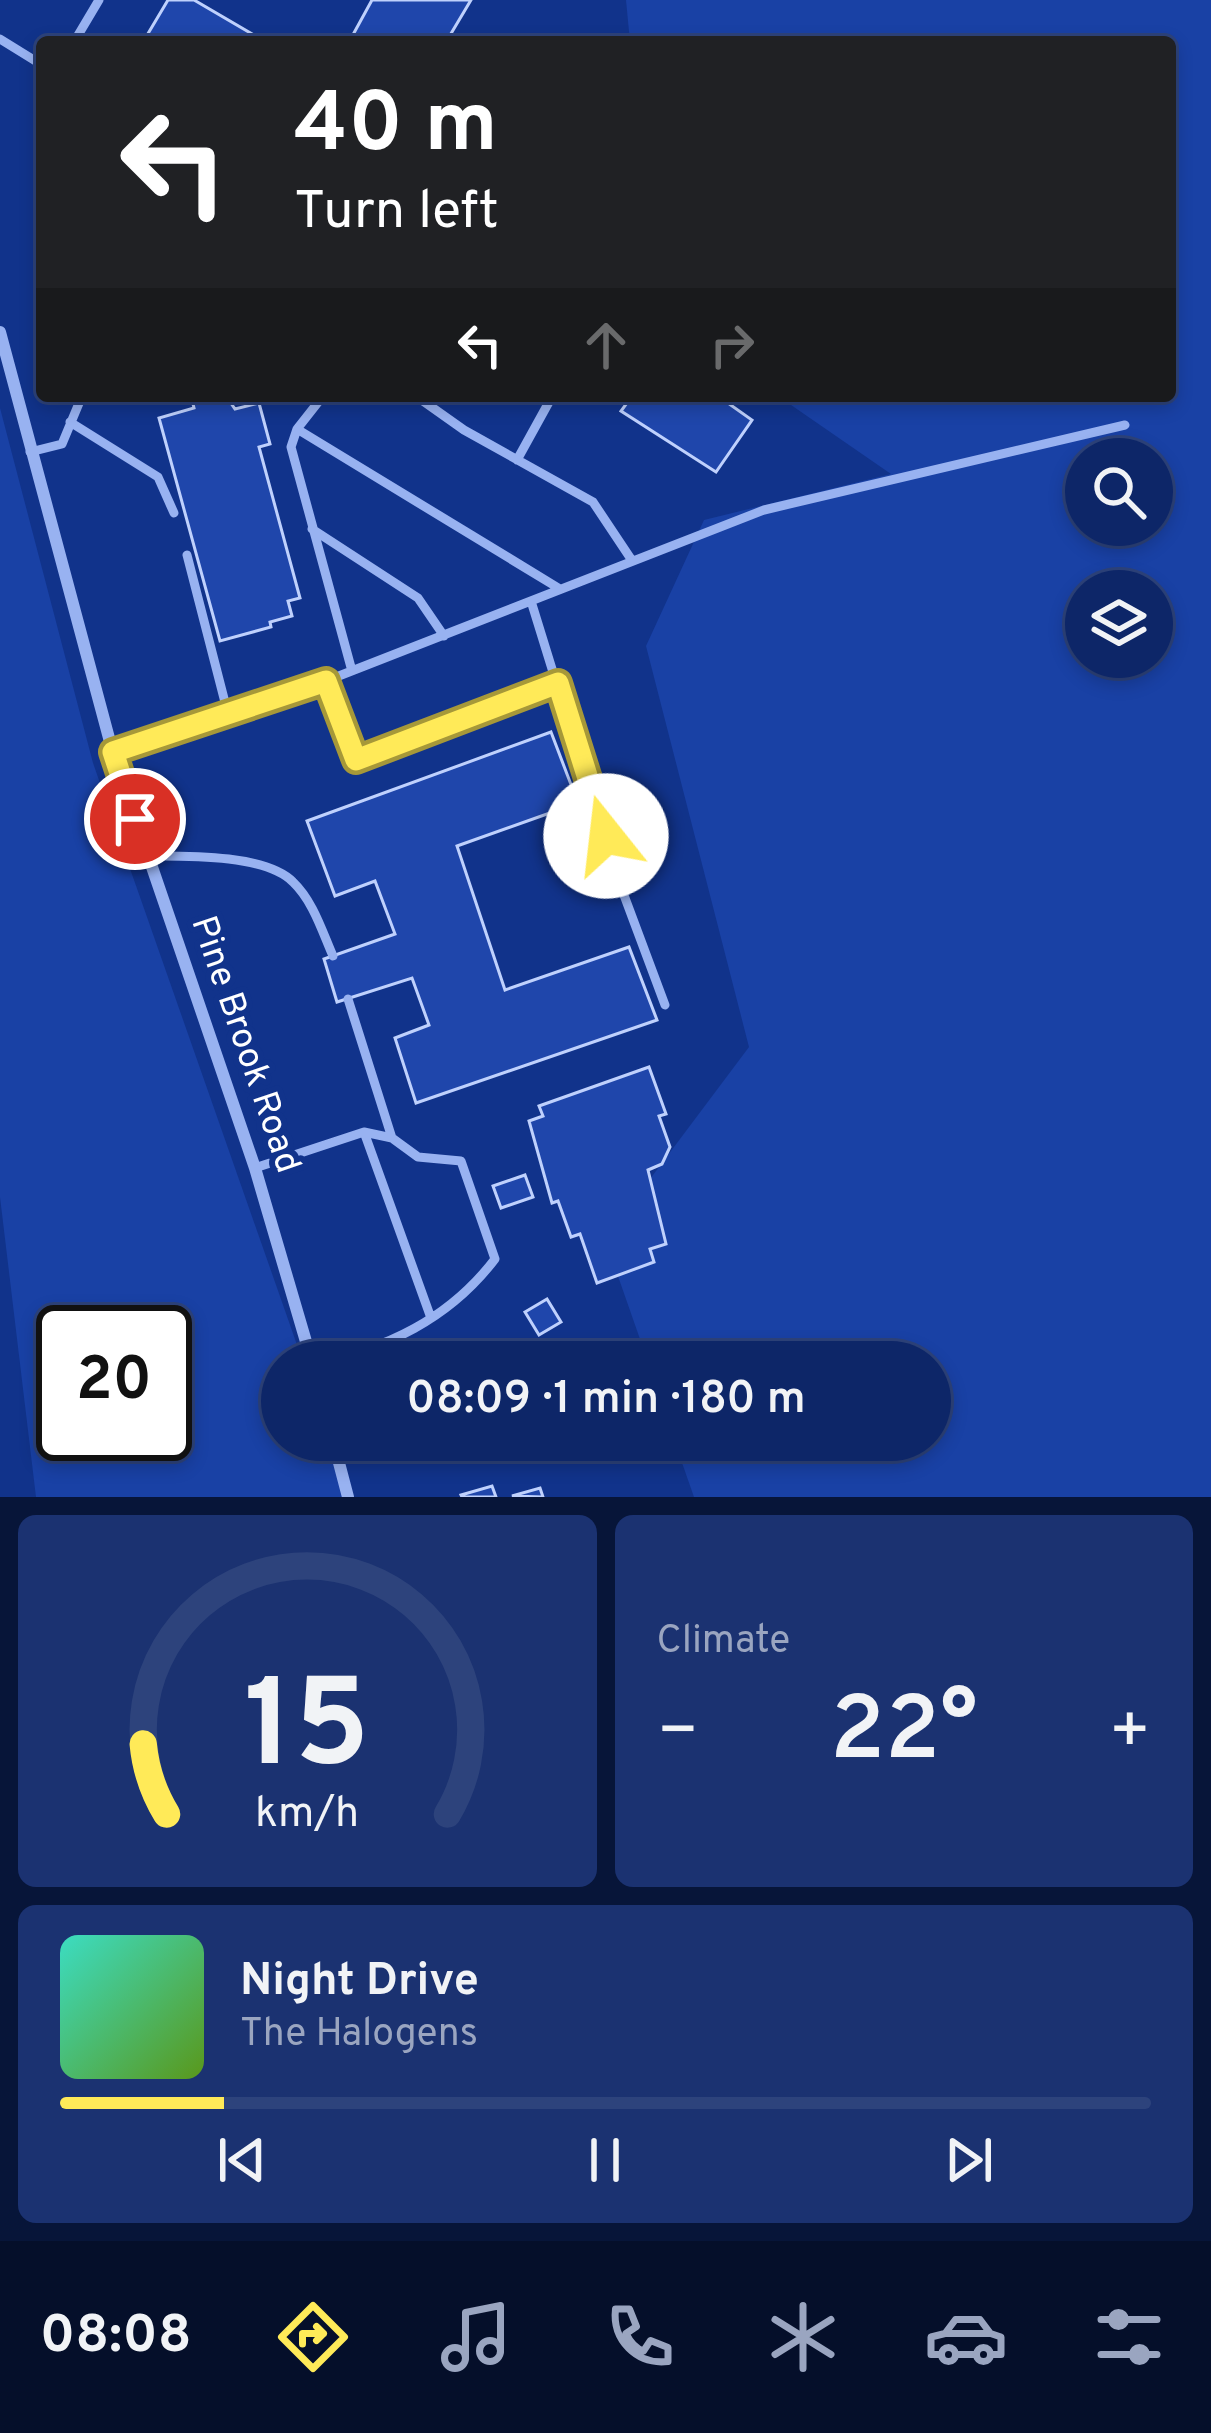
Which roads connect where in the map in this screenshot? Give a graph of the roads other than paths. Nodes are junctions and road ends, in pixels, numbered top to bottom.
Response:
1 (100, 0) edge
2 (78, 36) edge
3 (0, 39) edge
4 (36, 61) edge
5 (0, 332) edge
6 (79, 402) edge
7 (318, 402) edge
8 (426, 402) edge
9 (549, 402) edge
10 (70, 422) junction
11 (1125, 425) dead end
12 (297, 429) junction
13 (30, 452) junction
14 (518, 460) junction
15 (174, 513) dead end
16 (312, 529) junction
17 (187, 555) dead end
18 (631, 559) junction
19 (560, 589) junction
20 (531, 601) junction
21 (444, 636) junction
22 (352, 671) junction
23 (326, 681) junction
24 (558, 683) junction
25 (228, 714) junction
26 (113, 752) junction
27 (148, 856) junction
28 (333, 956) dead end
29 (348, 999) dead end
30 (665, 1005) dead end
31 (364, 1132) junction
32 (392, 1138) junction
33 (256, 1168) junction
34 (431, 1318) junction
35 (307, 1341) edge
36 (386, 1341) edge
37 (339, 1461) edge
38 (348, 1497) edge

1 - 2 lane
3 - 4 lane
5 - 13 street, Pine Brook Road
6 - 10 lane
7 - 12 lane
8 - 14 lane
9 - 14 lane
10 - 13 lane
10 - 15 lane
11 - 18 lane
12 - 16 lane
12 - 19 lane
13 - 26 street, Pine Brook Road
14 - 18 lane
16 - 21 lane
16 - 22 lane
17 - 25 lane
18 - 19 lane
19 - 20 lane
20 - 21 lane
20 - 24 lane
21 - 22 lane
22 - 23 lane
23 - 24 lane
23 - 25 lane
24 - 30 lane
25 - 26 lane
26 - 27 street, Pine Brook Road
27 - 28 lane
27 - 33 street, Pine Brook Road
29 - 32 lane
31 - 32 lane
31 - 33 lane
31 - 34 lane
32 - 34 lane
33 - 35 street, Pine Brook Road
34 - 36 lane
37 - 38 street

